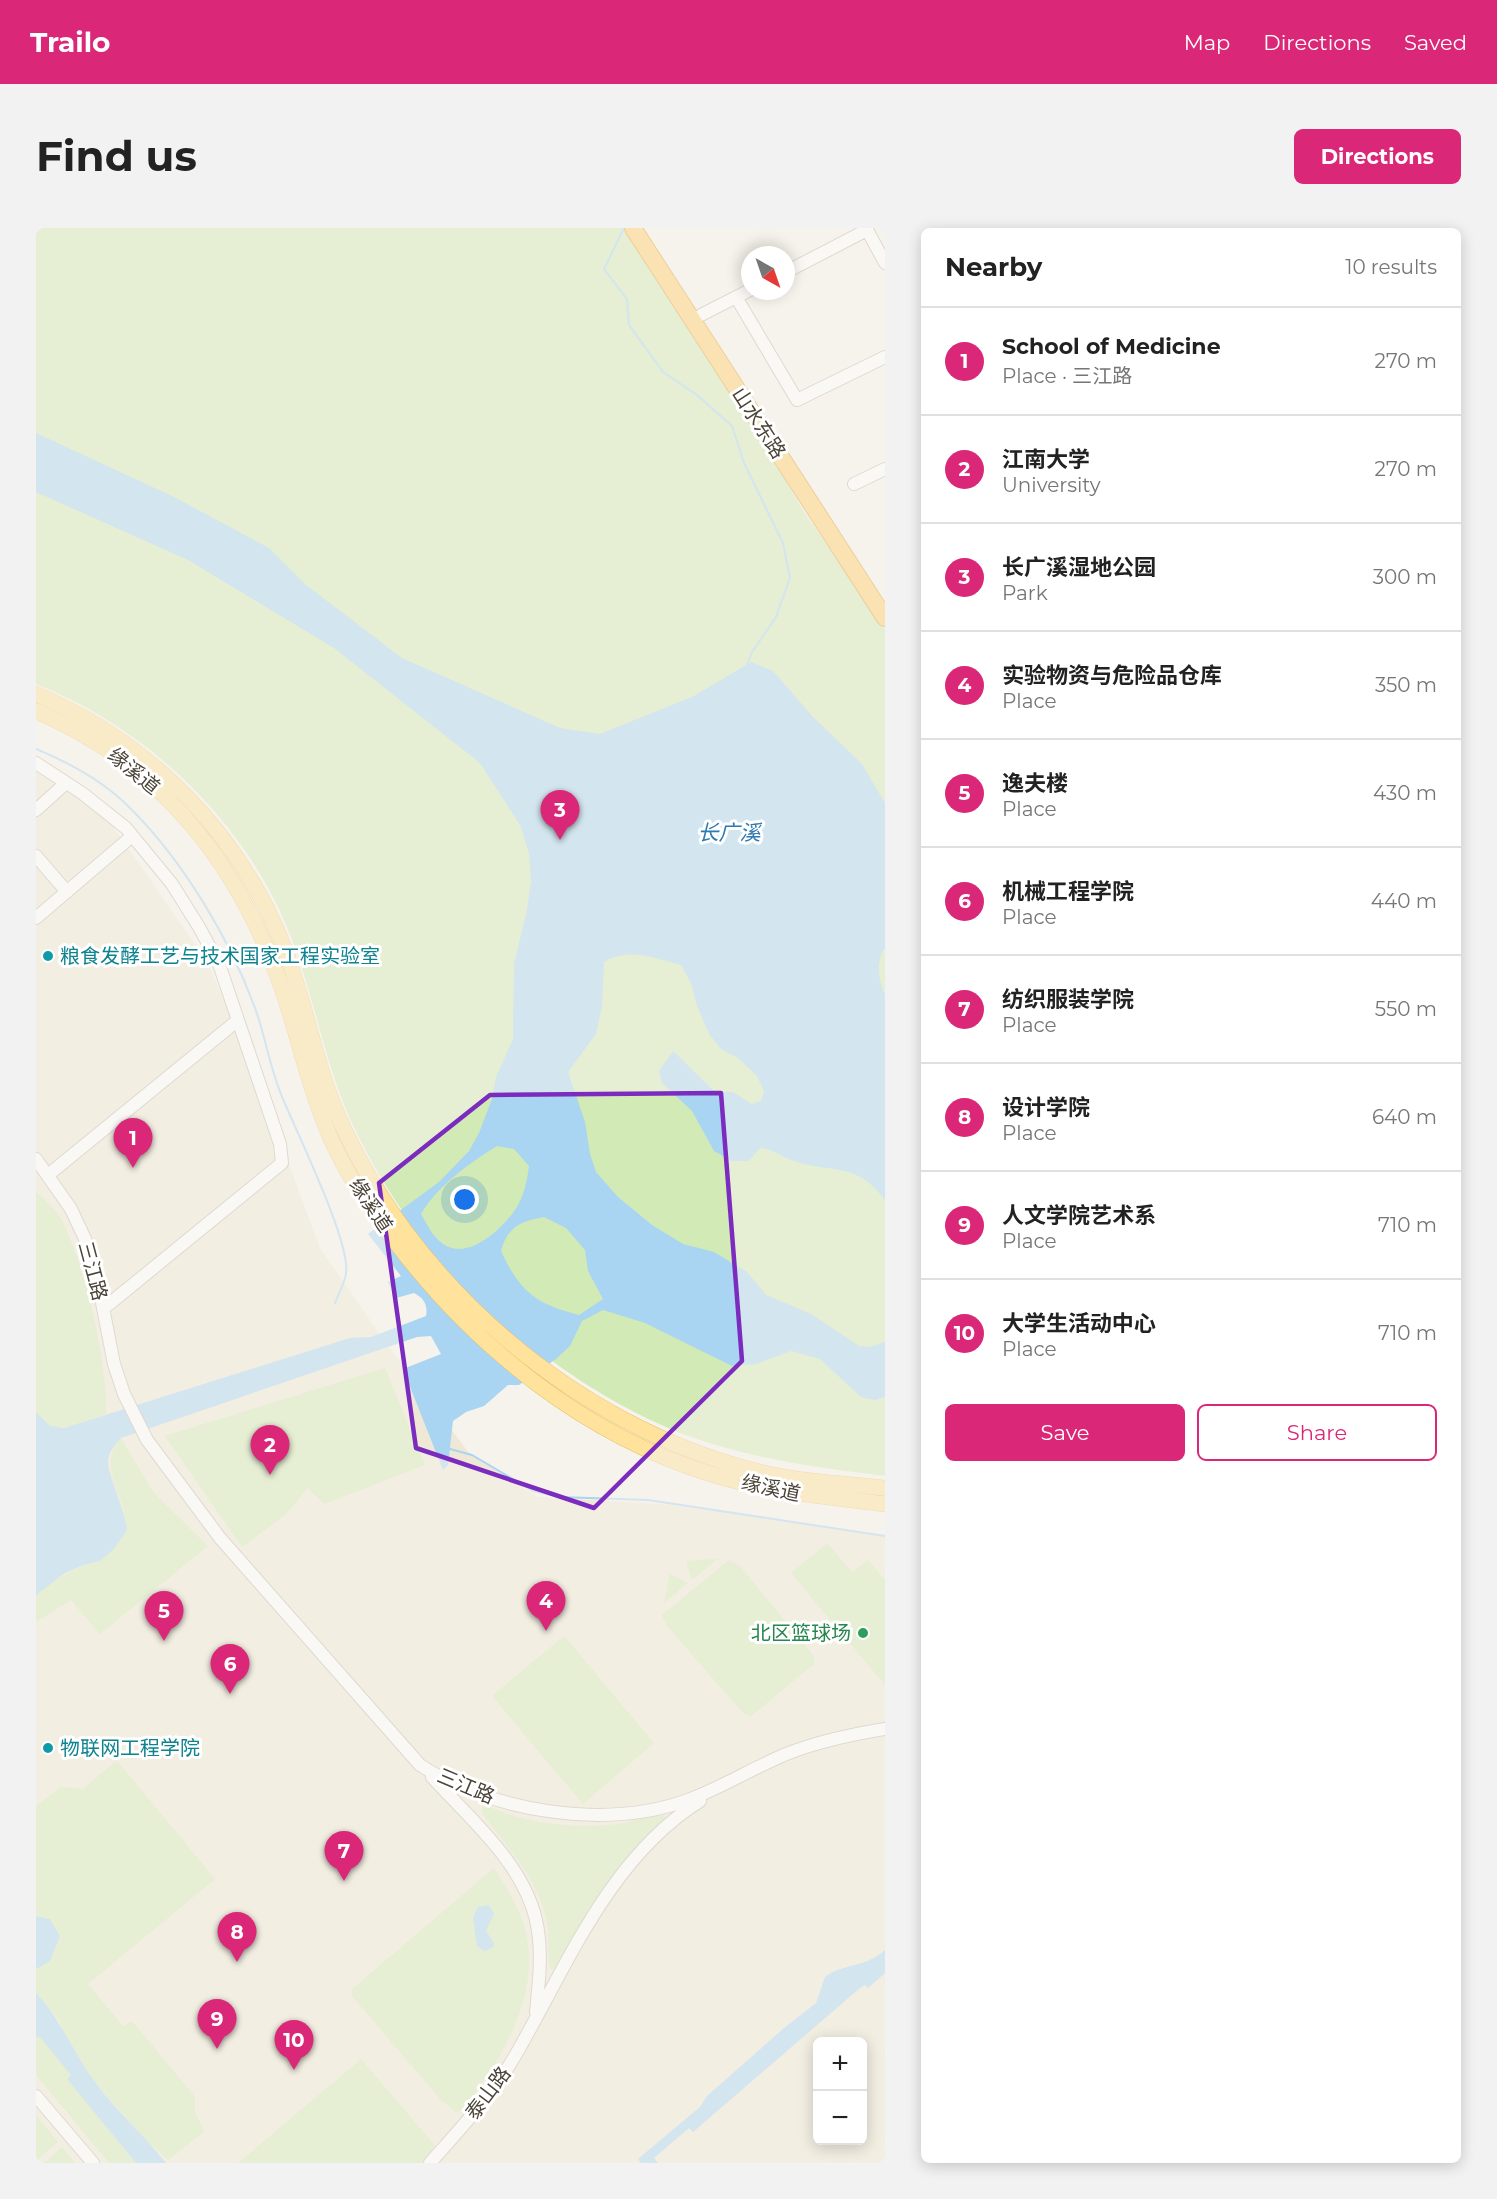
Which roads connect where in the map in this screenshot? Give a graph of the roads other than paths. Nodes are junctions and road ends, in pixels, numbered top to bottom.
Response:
1 (633, 228) edge
2 (644, 228) edge
3 (866, 229) edge
4 (885, 263) edge
5 (795, 267) edge
6 (741, 294) edge
7 (736, 297) junction
8 (701, 315) junction
9 (885, 357) edge
10 (885, 469) edge
11 (854, 484) dead end
12 (885, 601) edge
13 (885, 618) edge
14 (36, 694) edge
15 (36, 711) edge
16 (36, 763) edge
17 (66, 783) junction
18 (36, 810) edge
19 (131, 837) junction
20 (36, 856) edge
21 (67, 892) junction
22 (36, 918) edge
23 (238, 1020) junction
24 (36, 1159) edge
25 (48, 1175) junction
26 (103, 1309) junction
27 (885, 1488) edge
28 (885, 1504) edge
29 (885, 1729) edge
30 (420, 1765) junction
31 (729, 1783) junction
32 (536, 2016) junction
33 (36, 2096) edge
34 (93, 2163) edge
35 (430, 2163) edge

1 - 13 highway, 山水东路
2 - 8 highway, 山水东路
3 - 4 street
3 - 5 street
6 - 7 street
7 - 8 street
7 - 9 street
8 - 12 highway, 山水东路
10 - 11 street
14 - 27 main road, 缘溪道
15 - 28 main road, 缘溪道
16 - 17 street
17 - 18 street
17 - 19 street
19 - 21 street
19 - 23 street
20 - 21 street
21 - 22 street
23 - 25 street
23 - 26 street
24 - 25 street, 三江路
25 - 26 street, 三江路
26 - 30 street, 三江路
29 - 31 street, 三江路
30 - 31 street, 三江路
30 - 32 street
31 - 32 street, 泰山路
32 - 35 street, 泰山路
33 - 34 street

